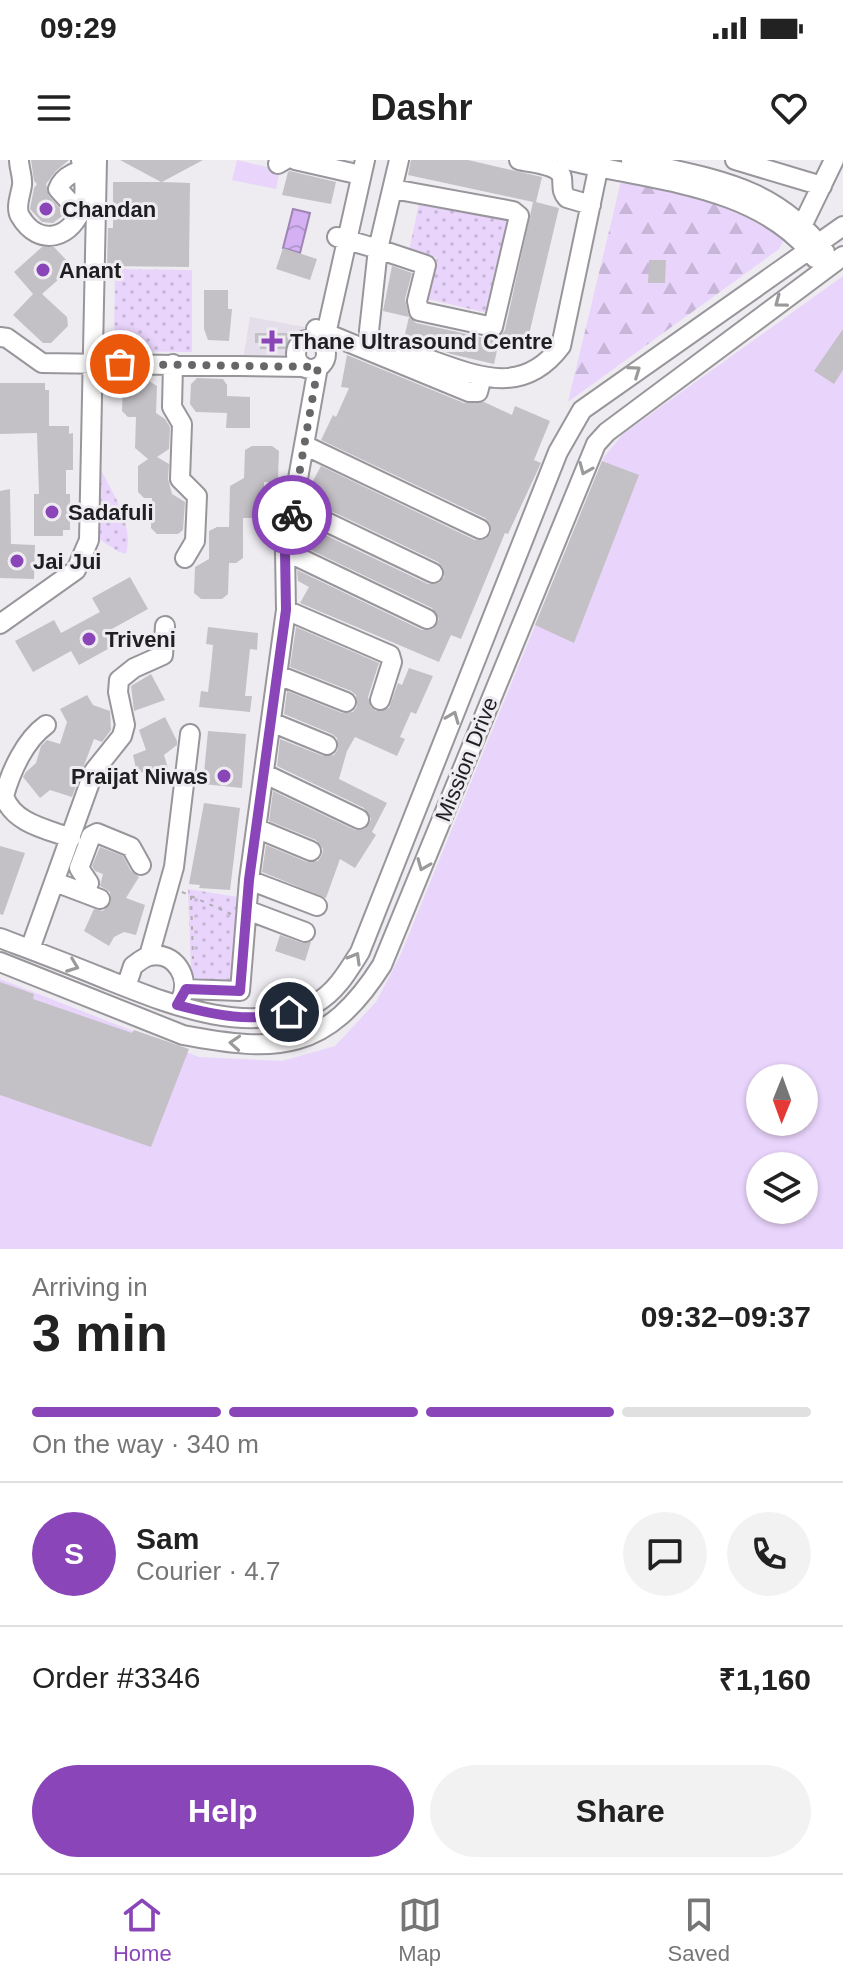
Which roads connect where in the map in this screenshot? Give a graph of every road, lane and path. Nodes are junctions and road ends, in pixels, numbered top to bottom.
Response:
1 (19, 160) edge
2 (399, 160) edge
3 (519, 160) edge
4 (567, 160) edge
5 (633, 160) edge
6 (735, 160) edge
7 (834, 160) edge
8 (286, 161) edge
9 (90, 164) edge
10 (358, 164) edge
11 (600, 164) edge
12 (690, 181) junction
13 (822, 186) junction
14 (393, 189) junction
15 (591, 205) junction
16 (803, 224) junction
17 (843, 226) edge
18 (342, 238) junction
19 (813, 246) junction
20 (378, 249) junction
21 (833, 263) edge
22 (0, 337) edge
23 (319, 337) junction
24 (93, 364) junction
25 (173, 364) junction
26 (311, 367) junction
27 (482, 377) junction
28 (304, 445) junction
29 (293, 506) junction
30 (480, 529) dead end
31 (285, 551) junction
32 (185, 558) dead end
33 (433, 573) dead end
34 (286, 610) junction
35 (427, 619) dead end
36 (0, 624) edge
37 (165, 626) dead end
38 (278, 675) junction
39 (380, 700) dead end
40 (346, 702) dead end
41 (271, 722) junction
42 (46, 725) dead end
43 (190, 734) dead end
44 (327, 745) dead end
45 (265, 774) junction
46 (359, 819) dead end
47 (258, 829) junction
48 (71, 838) junction
49 (311, 851) dead end
50 (141, 865) dead end
51 (249, 880) junction
52 (55, 882) junction
53 (166, 887) junction
54 (191, 896) junction
55 (317, 906) dead end
56 (246, 915) junction
57 (305, 932) dead end
58 (0, 938) edge
59 (30, 949) junction
60 (149, 956) junction
61 (193, 961) dead end
62 (0, 962) edge
63 (126, 987) junction
64 (175, 998) junction
65 (154, 1024) junction

1 - 9 street
2 - 14 street
3 - 15 street
4 - 11 street
5 - 12 street
6 - 13 street
7 - 13 street
8 - 10 street
9 - 24 street
10 - 18 street
11 - 12 street
11 - 15 street
12 - 16 street
12 - 19 street
13 - 16 street
14 - 20 street
14 - 20 street
15 - 27 street
16 - 19 street
17 - 19 street, Mission Drive
18 - 20 street
18 - 23 street
19 - 21 street
64 -> 19 street, Mission Drive
20 - 27 street
21 -> 65 street, Mission Drive
22 - 24 street
23 - 26 street
23 - 26 street
23 - 27 street
24 - 25 street
24 - 36 street
25 - 26 street
25 - 32 street
26 - 28 street
28 - 29 street
28 - 30 street
29 - 31 street
29 - 33 street
31 - 34 street
31 - 35 street
34 - 38 street
34 - 39 street
37 - 48 street
38 - 40 street
38 - 41 street
41 - 44 street
41 - 45 street
42 - 48 street
43 - 53 street
45 - 46 street
45 - 47 street
47 - 49 street
47 - 51 street
48 - 52 street
50 - 52 street
51 - 55 street
51 - 56 street
52 - 59 street
53 - 54 path
53 - 60 street
54 - 56 path
54 - 61 path
56 - 57 street
56 - 64 street
58 - 59 street, Mission Drive
59 -> 63 street, Mission Drive
60 - 63 street
60 - 64 street
62 - 65 street, Mission Drive
63 - 64 street, Mission Drive
64 - 65 street

